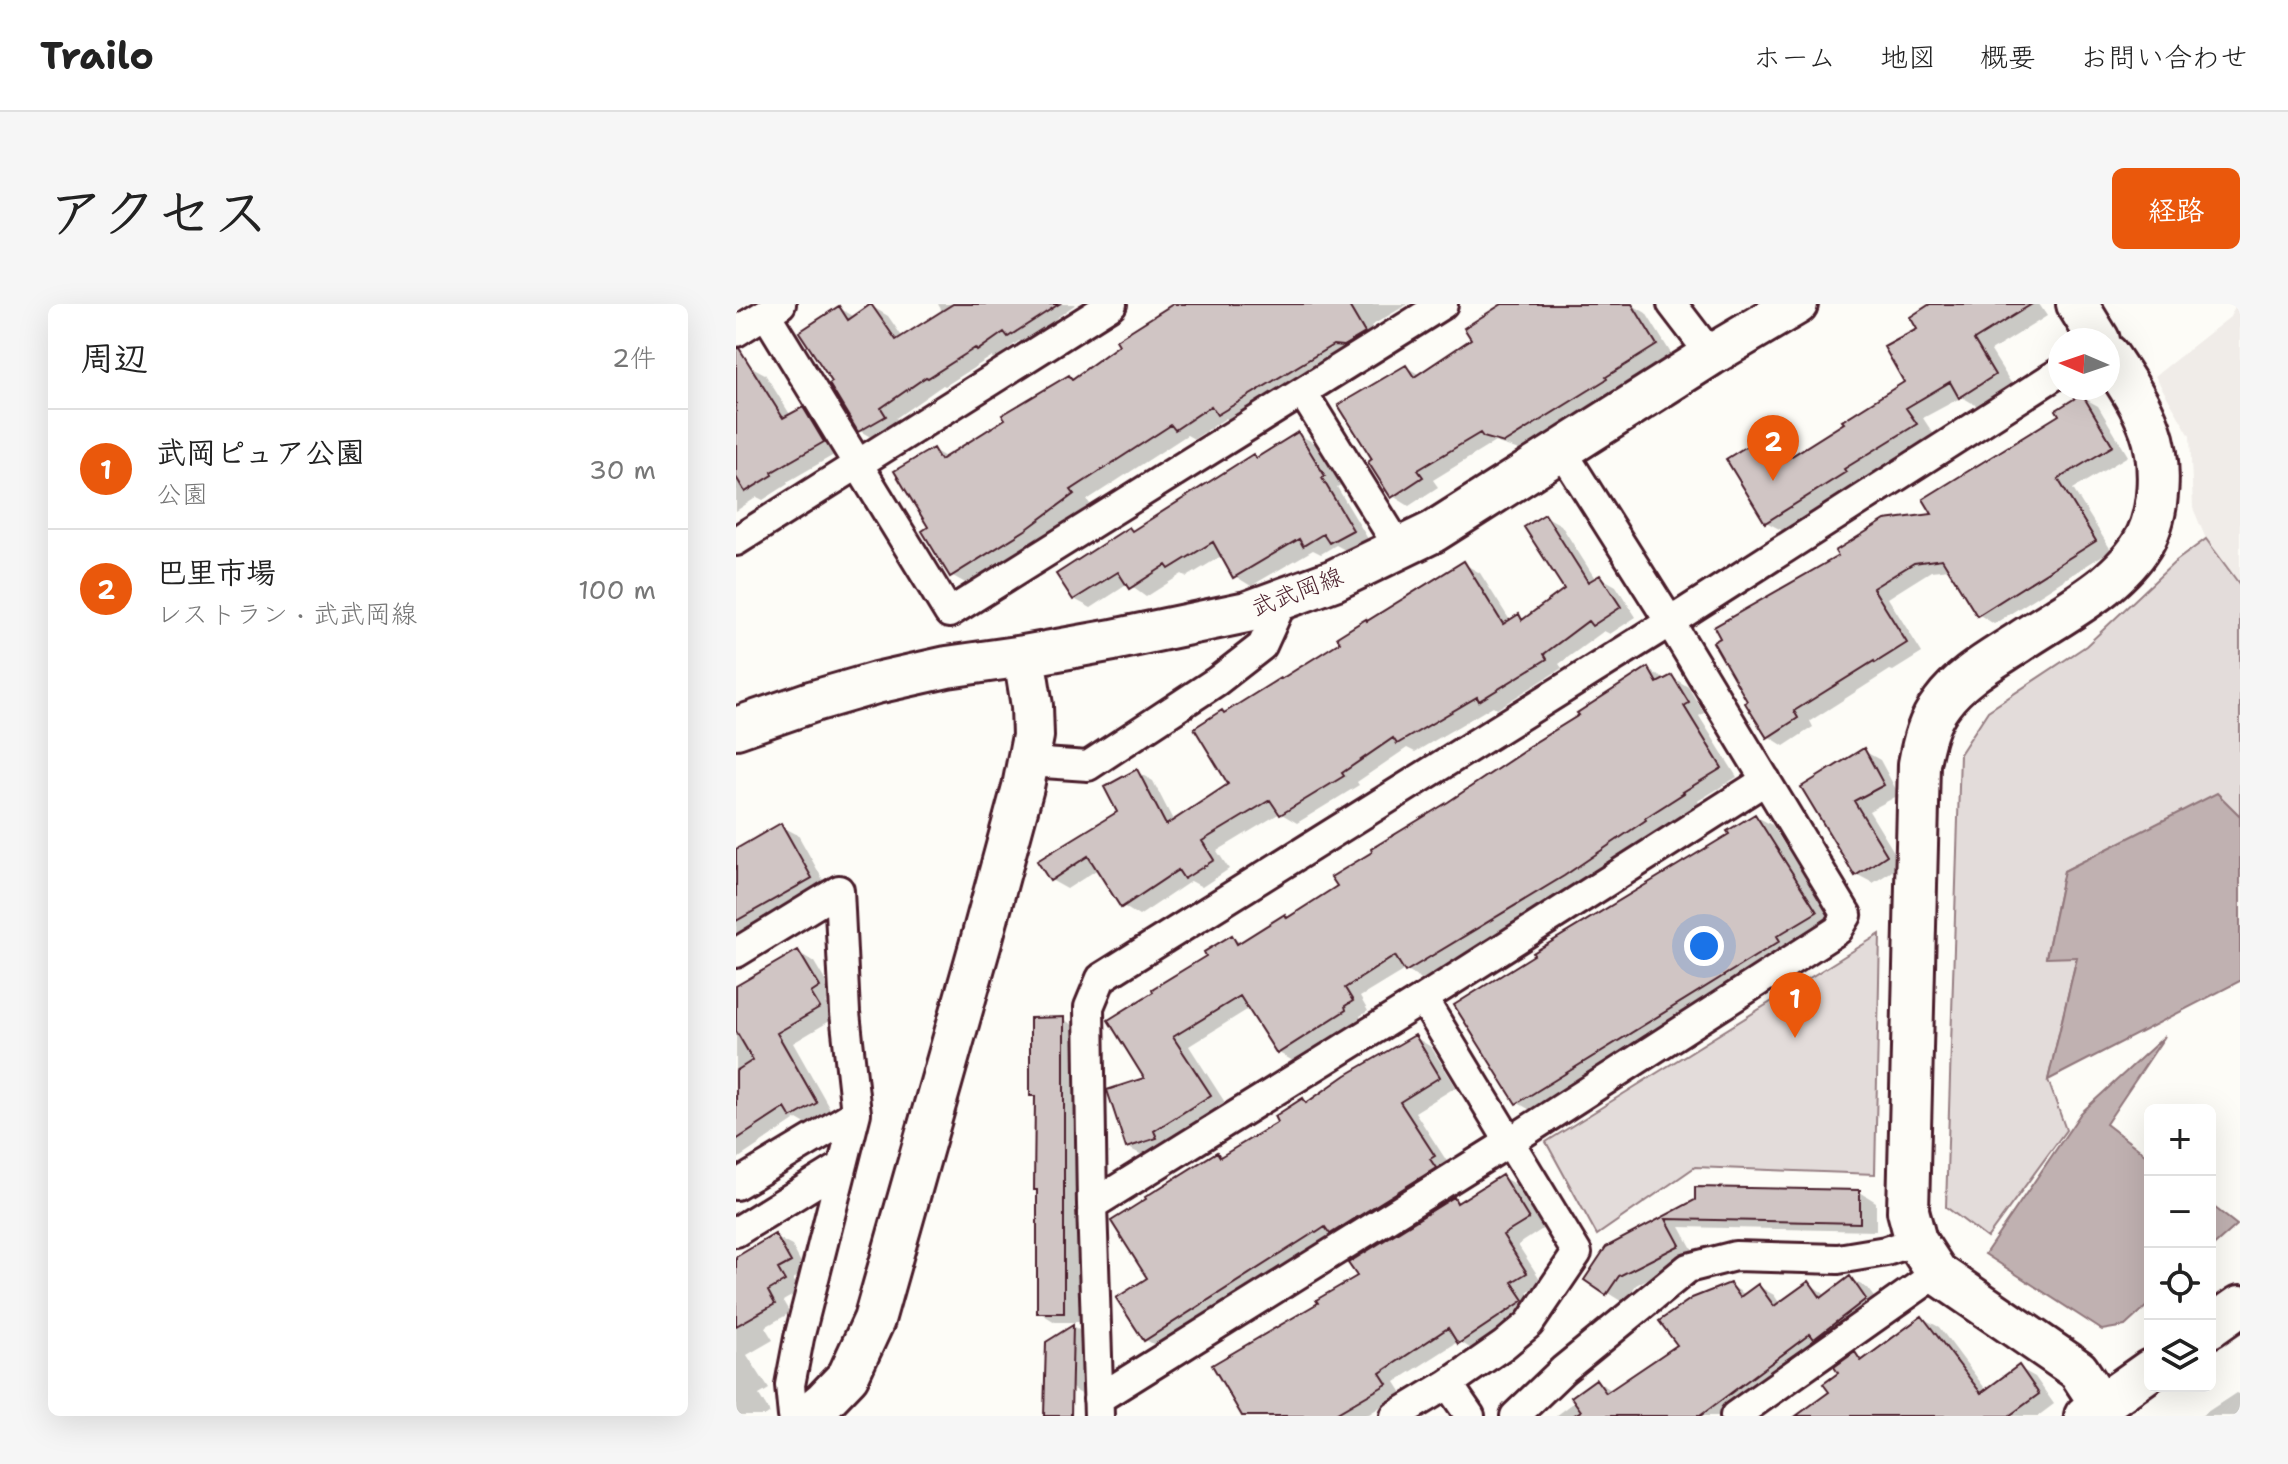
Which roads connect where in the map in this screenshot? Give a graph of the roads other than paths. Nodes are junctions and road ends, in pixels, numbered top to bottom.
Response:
1 (1112, 304) edge
2 (1443, 304) edge
3 (1672, 304) edge
4 (1797, 304) edge
5 (2077, 304) edge
6 (773, 309) edge
7 (2092, 328) edge
8 (736, 332) edge
9 (1711, 355) junction
10 (2120, 374) edge
11 (2048, 380) edge
12 (1303, 393) junction
13 (1562, 451) junction
14 (857, 464) junction
15 (736, 541) edge
16 (1400, 549) junction
17 (1283, 600) junction
18 (1670, 622) junction
19 (1024, 656) junction
20 (736, 728) edge
21 (1029, 762) junction
22 (1766, 780) junction
23 (736, 953) edge
24 (1423, 999) junction
25 (856, 1113) junction
26 (1511, 1141) junction
27 (841, 1167) junction
28 (736, 1185) edge
29 (1092, 1205) junction
30 (736, 1232) edge
31 (1927, 1257) junction
32 (2240, 1306) edge
33 (2216, 1323) edge
34 (2144, 1375) edge
35 (1448, 1384) junction
36 (1098, 1407) edge
37 (2098, 1412) edge
38 (793, 1416) edge
39 (806, 1416) edge
40 (1395, 1416) edge
41 (1470, 1416) edge
42 (1515, 1416) edge
43 (1735, 1416) edge

1 - 14 street
2 - 12 street
3 - 9 street
4 - 9 street, 武武岡線
5 - 7 street
6 - 8 street
6 - 14 street
9 - 13 street, 武武岡線
10 - 31 street
11 - 18 street
12 - 14 street
12 - 16 street
13 - 16 street, 武武岡線
13 - 18 street
14 - 15 street
16 - 17 street, 武武岡線
17 - 19 street, 武武岡線
17 - 21 street
18 - 22 street
18 - 29 street
19 - 20 street, 武武岡線
19 - 21 street
21 - 39 street
22 - 24 street
22 - 26 street
23 - 25 street
24 - 26 street
24 - 29 street
25 - 27 street
25 - 28 street
26 - 35 street
26 - 36 street
27 - 30 street
27 - 38 street
29 - 36 street
31 - 37 street
31 - 42 street
31 - 43 street
32 - 33 street
34 - 37 street
35 - 40 street
35 - 41 street

